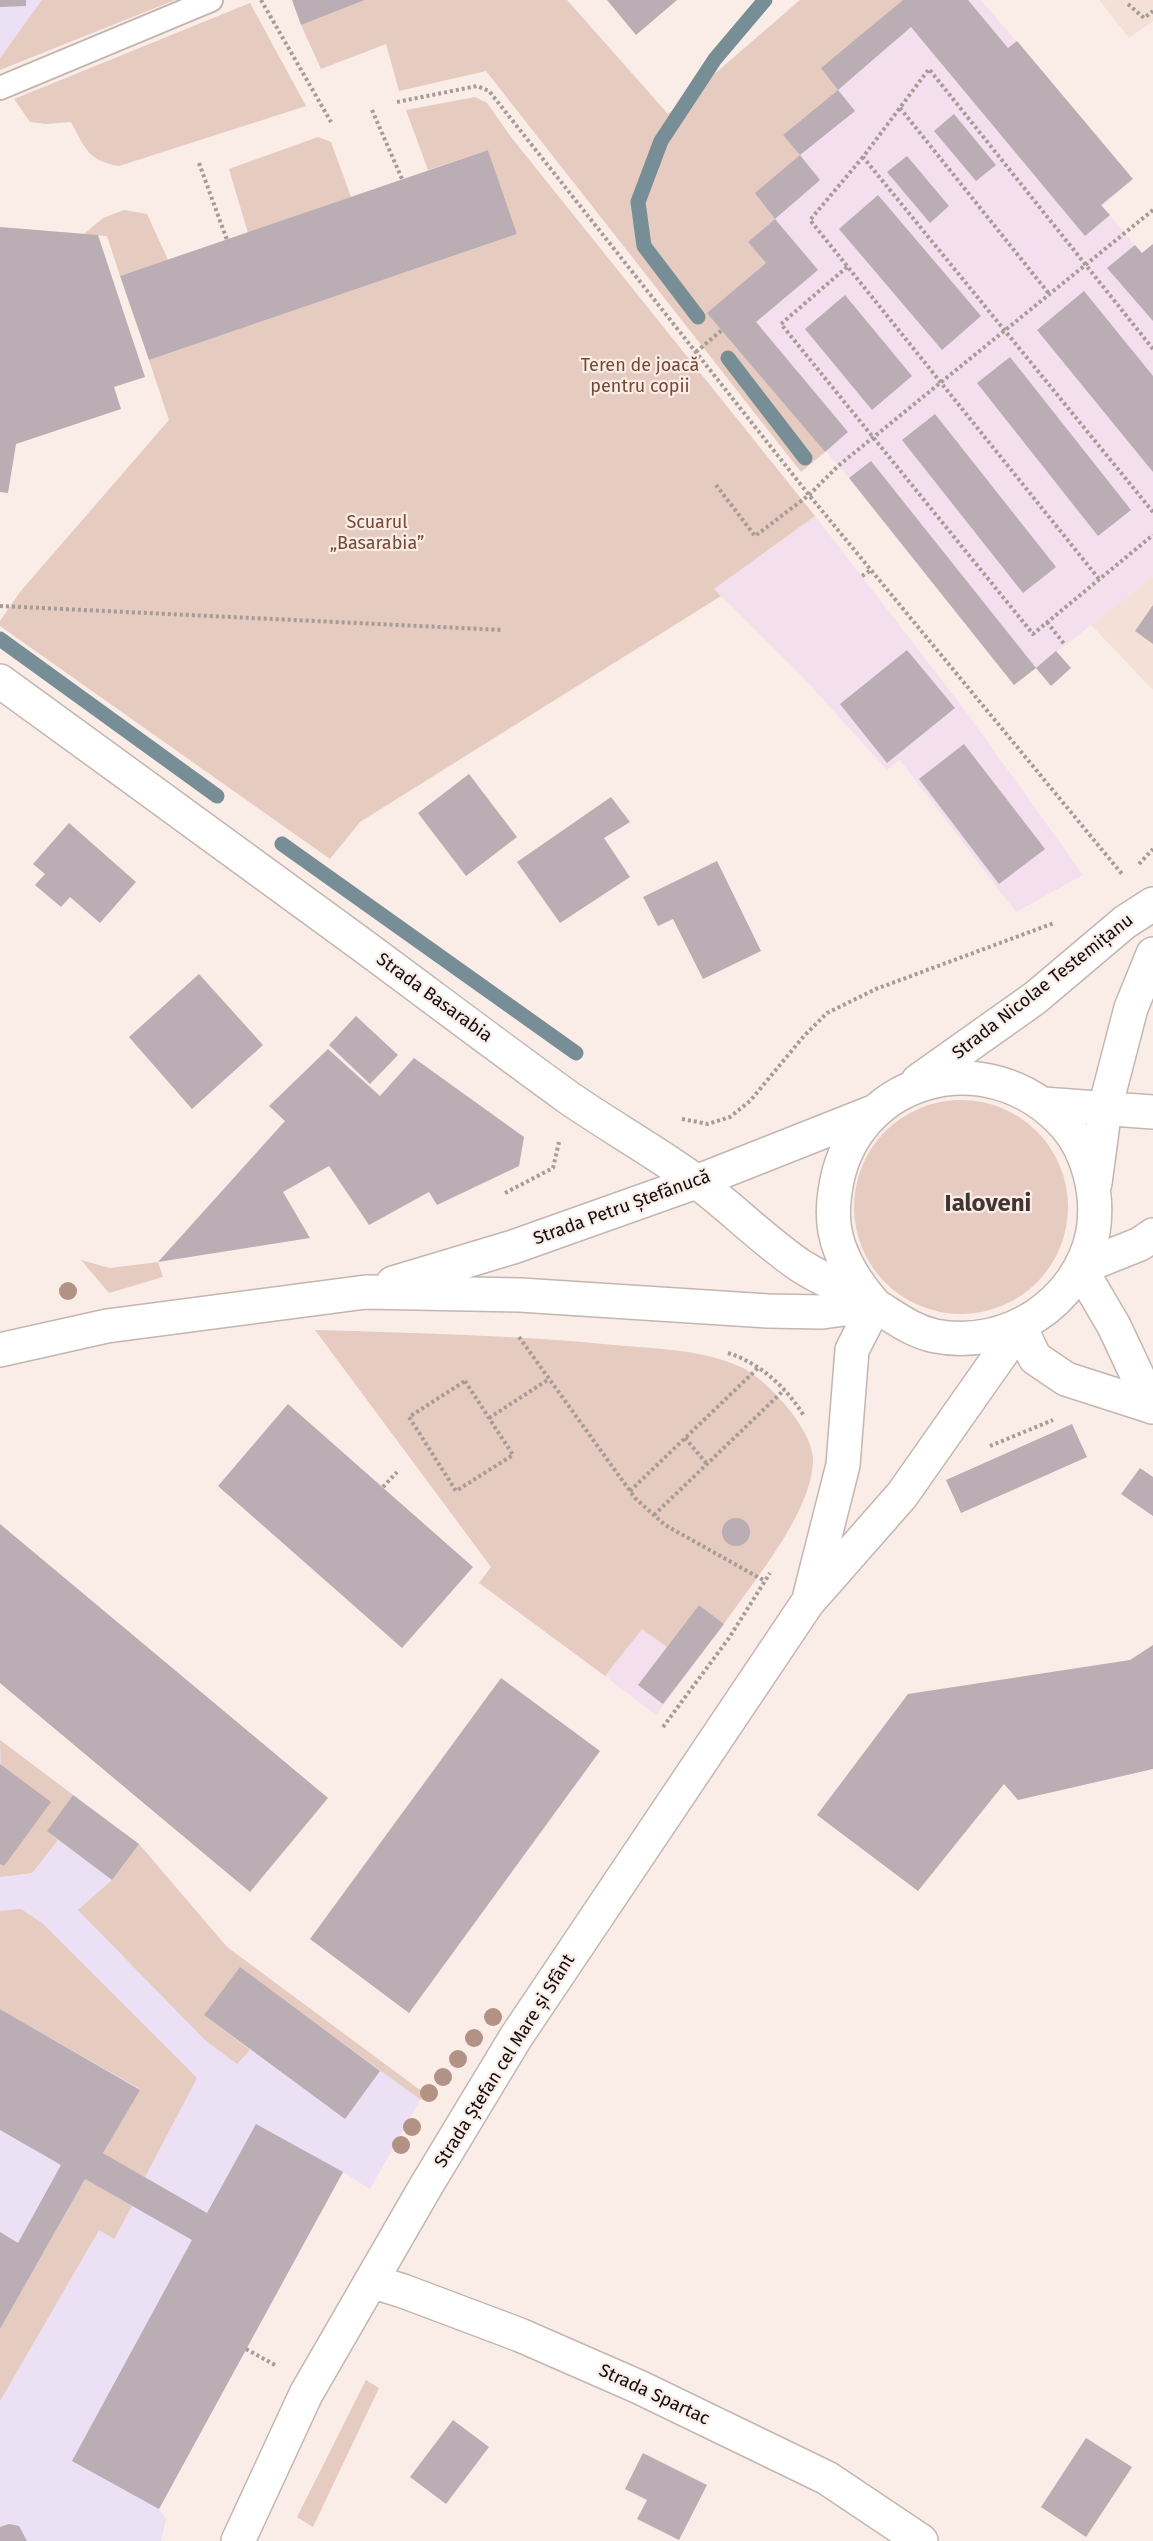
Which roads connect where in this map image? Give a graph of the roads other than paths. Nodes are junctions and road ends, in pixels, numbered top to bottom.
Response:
1 (211, 0) edge
2 (0, 88) edge
3 (0, 681) edge
4 (1153, 904) edge
5 (1153, 954) edge
6 (904, 1091) junction
7 (1043, 1104) junction
8 (1105, 1108) junction
9 (875, 1112) junction
10 (1153, 1112) edge
11 (696, 1182) junction
12 (1094, 1193) junction
13 (1153, 1235) edge
14 (1080, 1268) junction
15 (366, 1292) junction
16 (875, 1305) junction
17 (1020, 1326) junction
18 (0, 1350) edge
19 (1153, 1407) edge
20 (808, 1602) junction
21 (371, 2281) junction
22 (238, 2541) edge
23 (921, 2541) edge

1 - 2 lane
3 - 11 main road, Strada Basarabia
4 - 6 main road, Strada Nicolae Testemițanu
5 - 8 main road
6 - 7 main road, Strada Basarabia
6 - 9 main road, Strada Basarabia
7 - 8 main road
7 - 12 main road, Strada Basarabia
8 - 10 main road
8 - 12 main road
9 - 11 main road, Strada Petru Ștefănucă
9 - 16 main road, Strada Basarabia
11 - 15 main road, Strada Petru Ștefănucă
11 - 16 main road, Strada Basarabia
12 - 14 main road, Strada Basarabia
13 - 14 main road
14 - 17 main road, Strada Basarabia
14 - 19 main road
15 - 16 main road, Strada Petru Ștefănucă
15 - 18 main road, Strada Petru Ștefănucă
16 - 17 main road, Strada Basarabia
16 - 20 main road, Strada Ștefan cel Mare și Sfânt
17 - 19 main road
17 - 20 main road, Strada Ștefan cel Mare și Sfânt
20 - 21 main road, Strada Ștefan cel Mare și Sfânt
21 - 22 main road, Strada Ștefan cel Mare și Sfânt
21 - 23 main road, Strada Spartac

